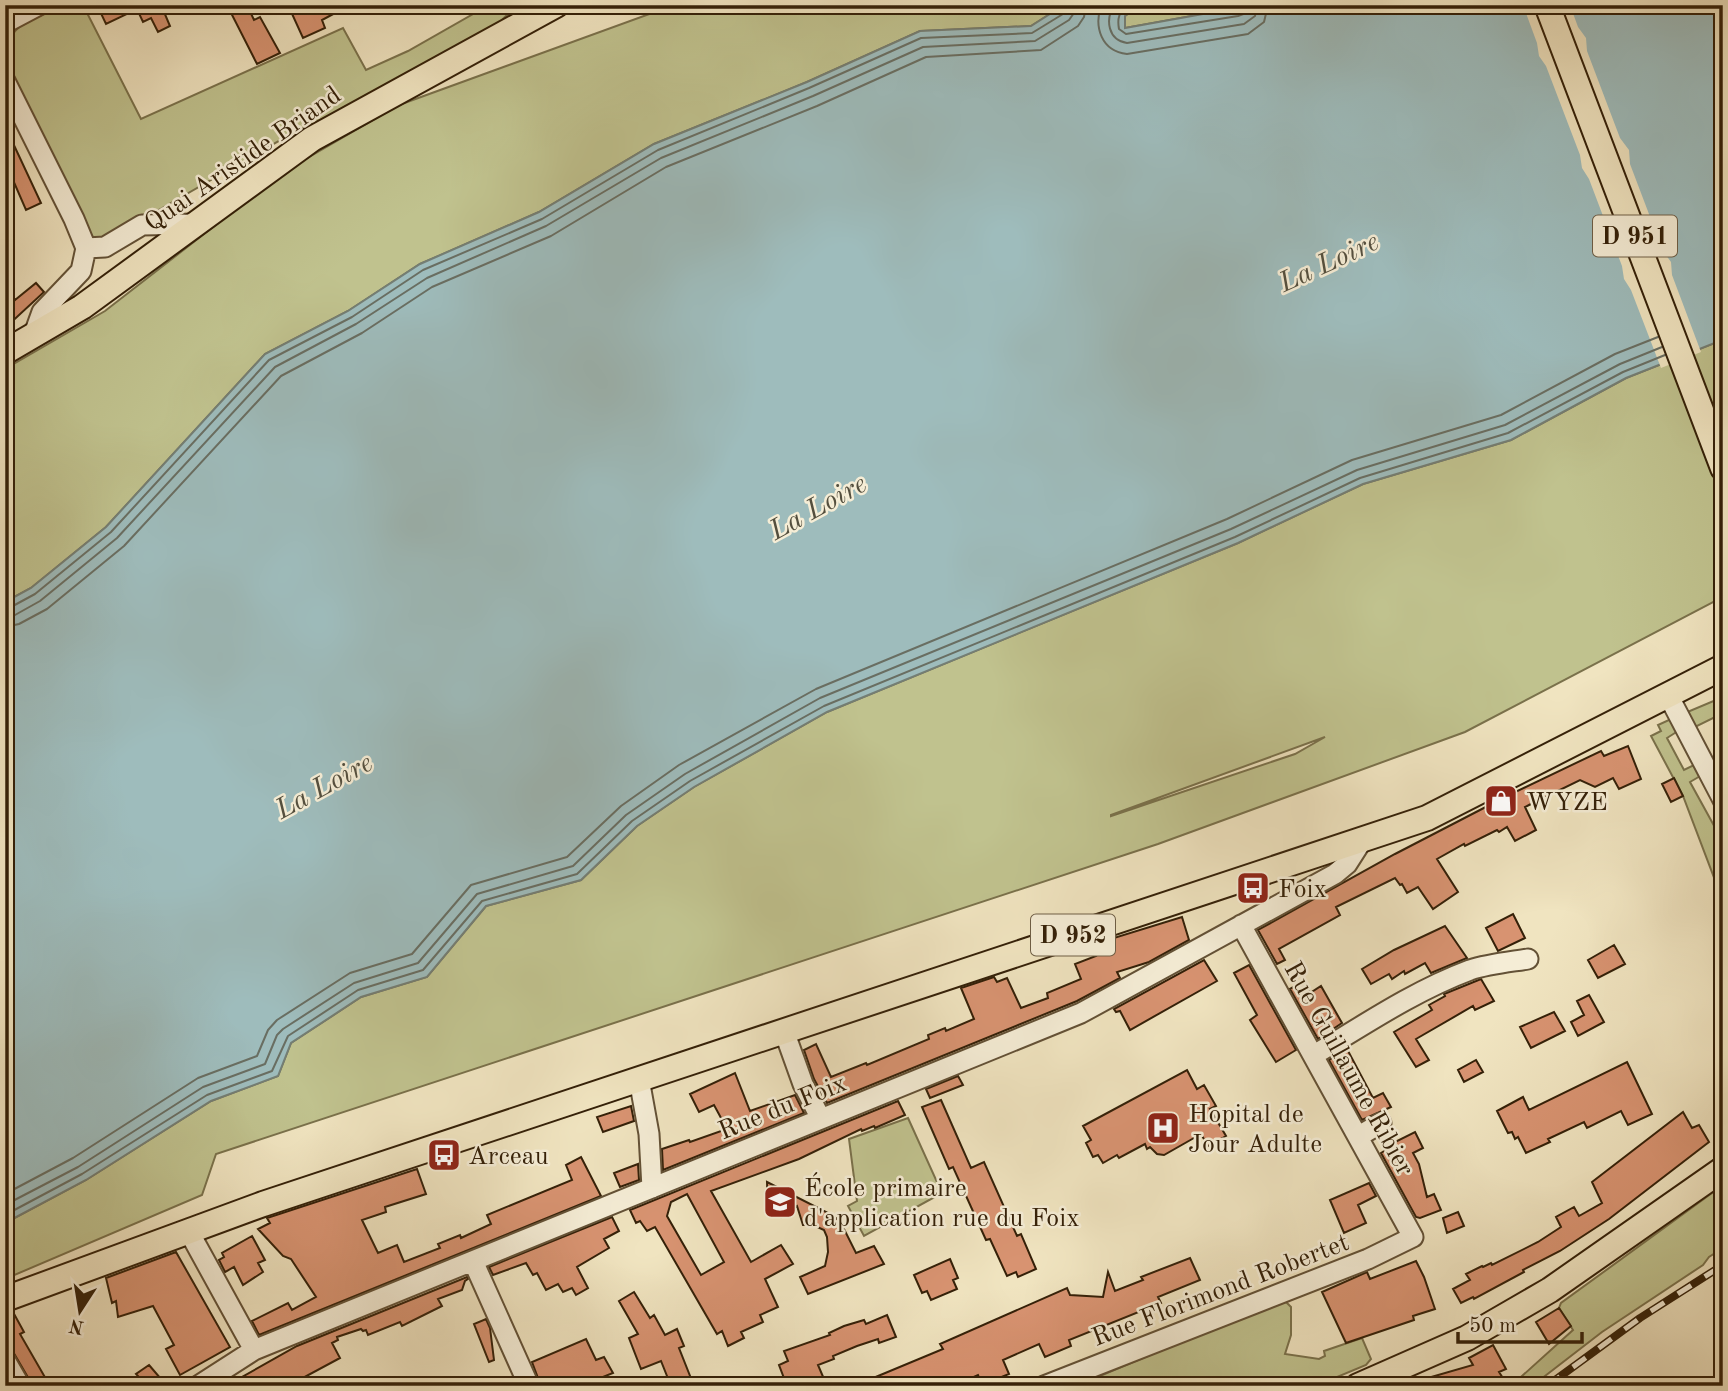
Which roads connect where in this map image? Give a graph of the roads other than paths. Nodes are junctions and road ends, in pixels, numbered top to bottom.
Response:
1 (39, 5) edge
2 (556, 5) edge
3 (1547, 5) edge
4 (531, 12) edge
5 (5, 23) edge
6 (5, 81) edge
7 (195, 224) junction
8 (86, 248) junction
9 (33, 337) junction
10 (5, 352) edge
11 (1723, 468) edge
12 (1721, 668) edge
13 (1668, 695) junction
14 (1723, 800) edge
15 (1363, 839) junction
16 (1241, 925) junction
17 (1528, 959) dead end
18 (784, 1031) junction
19 (1314, 1055) junction
20 (639, 1079) junction
21 (821, 1119) junction
22 (1381, 1123) dead end
23 (1359, 1136) junction
24 (1723, 1169) edge
25 (652, 1188) junction
26 (188, 1230) junction
27 (1413, 1237) joint
28 (473, 1261) junction
29 (5, 1299) edge
30 (254, 1350) junction
31 (5, 1360) edge
32 (20, 1386) edge
33 (198, 1386) edge
34 (529, 1386) edge
35 (1044, 1386) edge
36 (1358, 1386) edge

1 - 5 street
2 - 4 main road, Quai Aristide Briand
3 - 11 main road, D 951
4 - 7 main road, Quai Aristide Briand
6 - 8 street
7 - 8 street
7 - 9 main road, Quai Aristide Briand
8 - 9 street
9 - 10 main road, Quai Aristide Briand
12 - 13 main road, D 952
13 - 14 street
13 - 15 main road, D 952
15 - 16 street, Rue du Foix
15 - 18 main road, D 952
16 - 19 street, Rue Guillaume Ribier
16 - 21 street, Rue du Foix
17 - 19 street
18 - 20 main road, D 952
18 - 21 street
19 - 23 street, Rue Guillaume Ribier
20 - 25 street
20 - 26 main road, D 952
21 - 25 street, Rue du Foix
22 - 23 street
23 - 27 street, Rue Guillaume Ribier
24 - 36 main road
25 - 28 street, Rue du Foix
26 - 29 main road, D 952
26 - 30 street
27 - 35 street, Rue Florimond Robertet
28 - 30 street, Rue du Foix
28 - 34 street
30 - 33 street, Rue du Foix
31 - 32 street

